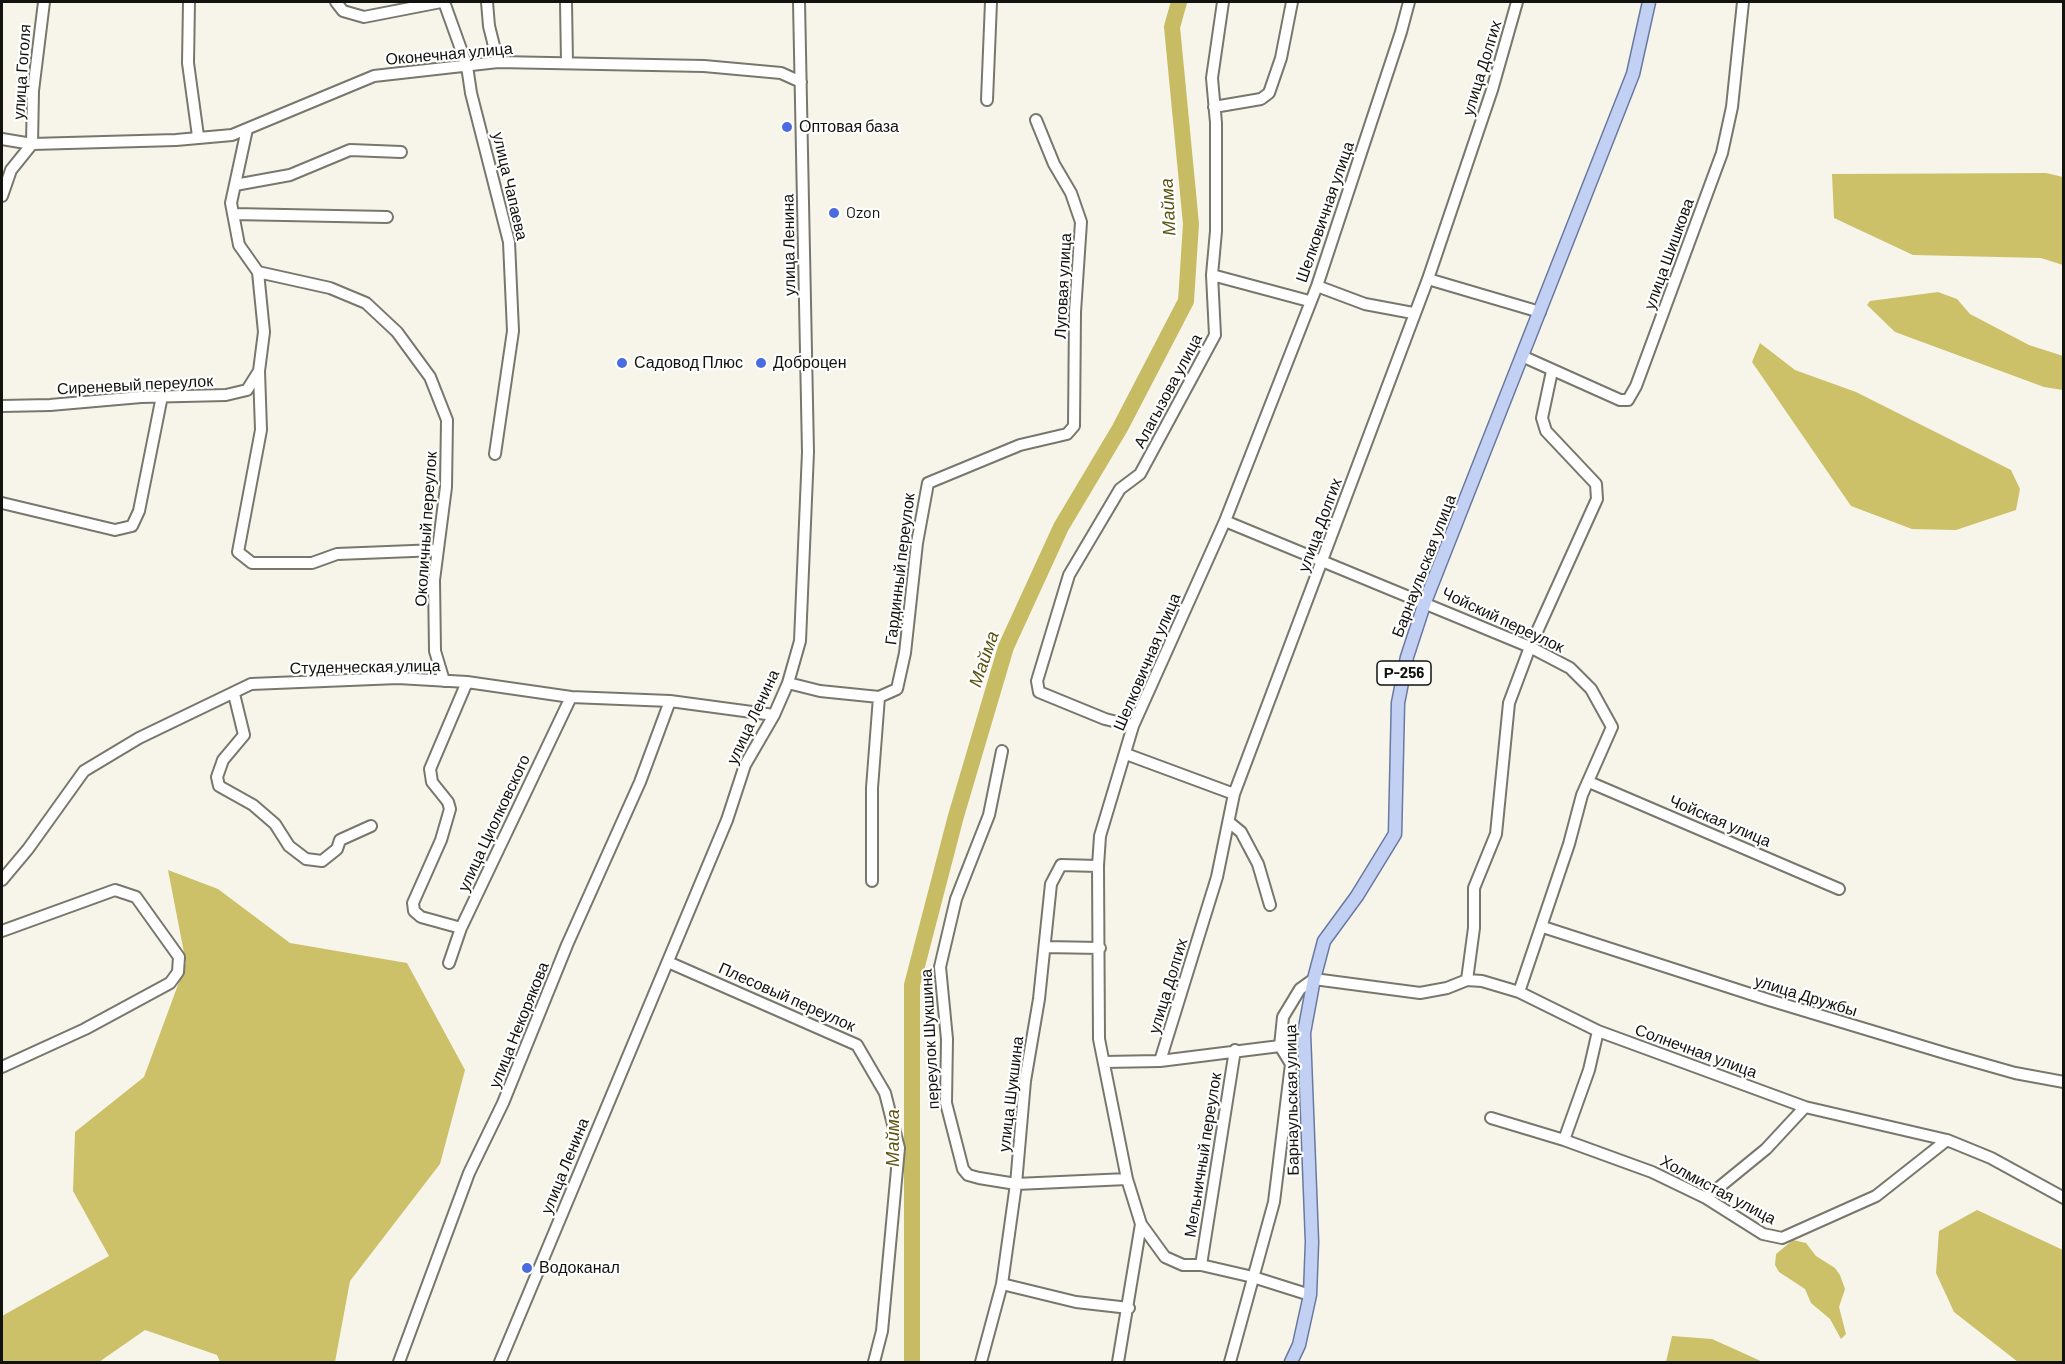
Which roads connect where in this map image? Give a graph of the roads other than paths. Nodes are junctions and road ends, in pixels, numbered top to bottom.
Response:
1 (44, 2) edge
2 (189, 2) edge
3 (336, 2) edge
4 (442, 2) edge
5 (488, 2) edge
6 (566, 2) edge
7 (799, 2) edge
8 (991, 2) edge
9 (1223, 2) edge
10 (1292, 2) edge
11 (1409, 2) edge
12 (1517, 2) edge
13 (1649, 2) edge
14 (1743, 2) edge
15 (498, 62) junction
16 (567, 63) junction
17 (467, 66) junction
18 (801, 82) junction
19 (987, 100) dead end
20 (1214, 107) junction
21 (1036, 120) dead end
22 (247, 129) junction
23 (198, 136) junction
24 (2, 139) edge
25 (32, 144) junction
26 (401, 152) dead end
27 (235, 185) junction
28 (2, 196) edge
29 (233, 214) junction
30 (387, 217) dead end
31 (258, 272) junction
32 (1212, 275) junction
33 (1428, 279) junction
34 (1317, 286) junction
35 (1309, 301) junction
36 (1540, 312) junction
37 (1413, 313) junction
38 (1524, 357) junction
39 (259, 371) junction
40 (1552, 371) junction
41 (162, 396) junction
42 (2, 406) edge
43 (1074, 426) joint
44 (495, 454) dead end
45 (2, 503) edge
46 (1225, 521) junction
47 (438, 550) junction
48 (1323, 562) junction
49 (1425, 602) junction
50 (1530, 647) junction
51 (444, 681) junction
52 (467, 682) junction
53 (788, 684) junction
54 (234, 694) junction
55 (571, 697) junction
56 (879, 697) junction
57 (670, 701) junction
58 (774, 715) junction
59 (1133, 726) junction
60 (1002, 751) dead end
61 (1126, 754) junction
62 (1588, 782) junction
63 (1234, 794) junction
64 (1230, 823) junction
65 (371, 826) dead end
66 (1098, 866) junction
67 (2, 880) edge
68 (872, 881) dead end
69 (1839, 889) dead end
70 (1270, 905) dead end
71 (1543, 927) junction
72 (461, 928) junction
73 (2, 931) edge
74 (1045, 948) junction
75 (1100, 948) junction
76 (668, 962) junction
77 (449, 963) dead end
78 (1314, 979) junction
79 (1467, 980) junction
80 (1519, 992) junction
81 (1598, 1031) junction
82 (1304, 1033) junction
83 (1280, 1046) junction
84 (1235, 1050) junction
85 (1160, 1061) junction
86 (1104, 1062) junction
87 (2, 1067) edge
88 (2064, 1082) edge
89 (1805, 1107) junction
90 (1491, 1118) dead end
91 (1564, 1140) junction
92 (1947, 1140) junction
93 (1127, 1179) junction
94 (1016, 1184) junction
95 (1706, 1198) junction
96 (2064, 1198) edge
97 (1141, 1224) junction
98 (1201, 1265) junction
99 (1253, 1277) junction
100 (1002, 1284) junction
101 (1310, 1295) junction
102 (1129, 1308) junction
103 (399, 1362) edge
104 (500, 1362) edge
105 (874, 1362) edge
106 (981, 1362) edge
107 (1118, 1362) edge
108 (1230, 1362) edge
109 (1291, 1362) edge

1 - 25 street, улица Гоголя
2 - 23 street
3 - 4 street
4 - 17 street, улица Чапаева
5 - 15 street
6 - 16 street
7 - 18 street, улица Ленина
8 - 19 street
9 - 20 street, Алагызова улица
10 - 20 street
11 - 34 street, Шелковичная улица
12 - 33 street, улица Долгих
13 - 36 main road, Барнаульская улица / Р-256
14 - 40 street, улица Шишкова
15 - 16 street, Оконечная улица
15 - 17 street, Оконечная улица
16 - 18 street, Оконечная улица
17 - 22 street, Оконечная улица
17 - 44 street, улица Чапаева
18 - 53 street, улица Ленина
20 - 32 street, Алагызова улица
21 - 43 street, Луговая улица
22 - 23 street, Оконечная улица
22 - 27 street
23 - 25 street, Оконечная улица
24 - 25 street, Оконечная улица
25 - 28 street
26 - 27 street
27 - 29 street
29 - 30 street
29 - 31 street
31 - 39 street
31 - 47 street, Околичный переулок
32 - 35 street
32 - 59 street, Алагызова улица
33 - 36 street
33 - 37 street, улица Долгих
34 - 35 street, Шелковичная улица
34 - 37 street
35 - 46 street, Шелковичная улица
36 - 38 main road, Барнаульская улица / Р-256
37 - 48 street, улица Долгих
38 - 40 street, улица Шишкова
38 - 49 main road, Барнаульская улица / Р-256
39 - 41 street, Сиреневый переулок
39 - 47 street
40 - 50 street
41 - 42 street, Сиреневый переулок
41 - 45 street
43 - 56 street, Гардинный переулок
46 - 48 street, Чойский переулок
46 - 59 street, Шелковичная улица
47 - 51 street, Околичный переулок
48 - 49 street, Чойский переулок
48 - 63 street, улица Долгих
49 - 50 street, Чойский переулок
49 - 78 main road, Барнаульская улица / Р-256
50 - 62 street, Чойский переулок
50 - 79 street
51 - 52 street, Студенческая улица
51 - 54 street, Студенческая улица
52 - 55 street, Студенческая улица
52 - 72 street
53 - 56 street
53 - 58 street, улица Ленина
54 - 65 street
54 - 67 street, Студенческая улица
55 - 57 street, Студенческая улица
55 - 72 street, улица Циолковского
56 - 68 street
57 - 58 street, Студенческая улица
57 - 103 street, улица Некорякова
58 - 76 street, улица Ленина
59 - 61 street, Шелковичная улица
60 - 94 street, переулок Шукшина
61 - 63 street
61 - 66 street, Шелковичная улица
62 - 69 street, Чойская улица
62 - 71 street, Чойский переулок
63 - 64 street, улица Долгих
64 - 70 street
64 - 85 street, улица Долгих
66 - 74 street, улица Шукшина
66 - 75 street, Шелковичная улица
71 - 80 street, Чойский переулок
71 - 88 street, улица Дружбы
72 - 77 street, улица Циолковского
73 - 87 street
74 - 75 street
74 - 94 street, улица Шукшина
75 - 86 street, Шелковичная улица
76 - 104 street, улица Ленина
76 - 105 street, Плесовый переулок
78 - 79 street, Солнечная улица
78 - 82 main road, Барнаульская улица / Р-256
78 - 83 street
79 - 80 street, Солнечная улица
80 - 81 street, Солнечная улица
81 - 89 street, Солнечная улица
81 - 91 street
82 - 83 street
82 - 101 main road, Барнаульская улица / Р-256
83 - 84 street
83 - 99 street
84 - 85 street
84 - 98 street, Мельничный переулок
85 - 86 street
86 - 93 street, Шелковичная улица
89 - 92 street, Солнечная улица
89 - 95 street
90 - 91 street, Холмистая улица
91 - 95 street, Холмистая улица
92 - 95 street, Холмистая улица
92 - 96 street, Солнечная улица
93 - 94 street
93 - 97 street, Шелковичная улица
94 - 100 street, улица Шукшина
97 - 98 street
97 - 102 street, Шелковичная улица
98 - 99 street
99 - 101 street
99 - 108 street
100 - 102 street
100 - 106 street, улица Шукшина
101 - 109 main road, Барнаульская улица / Р-256
102 - 107 street, Шелковичная улица

